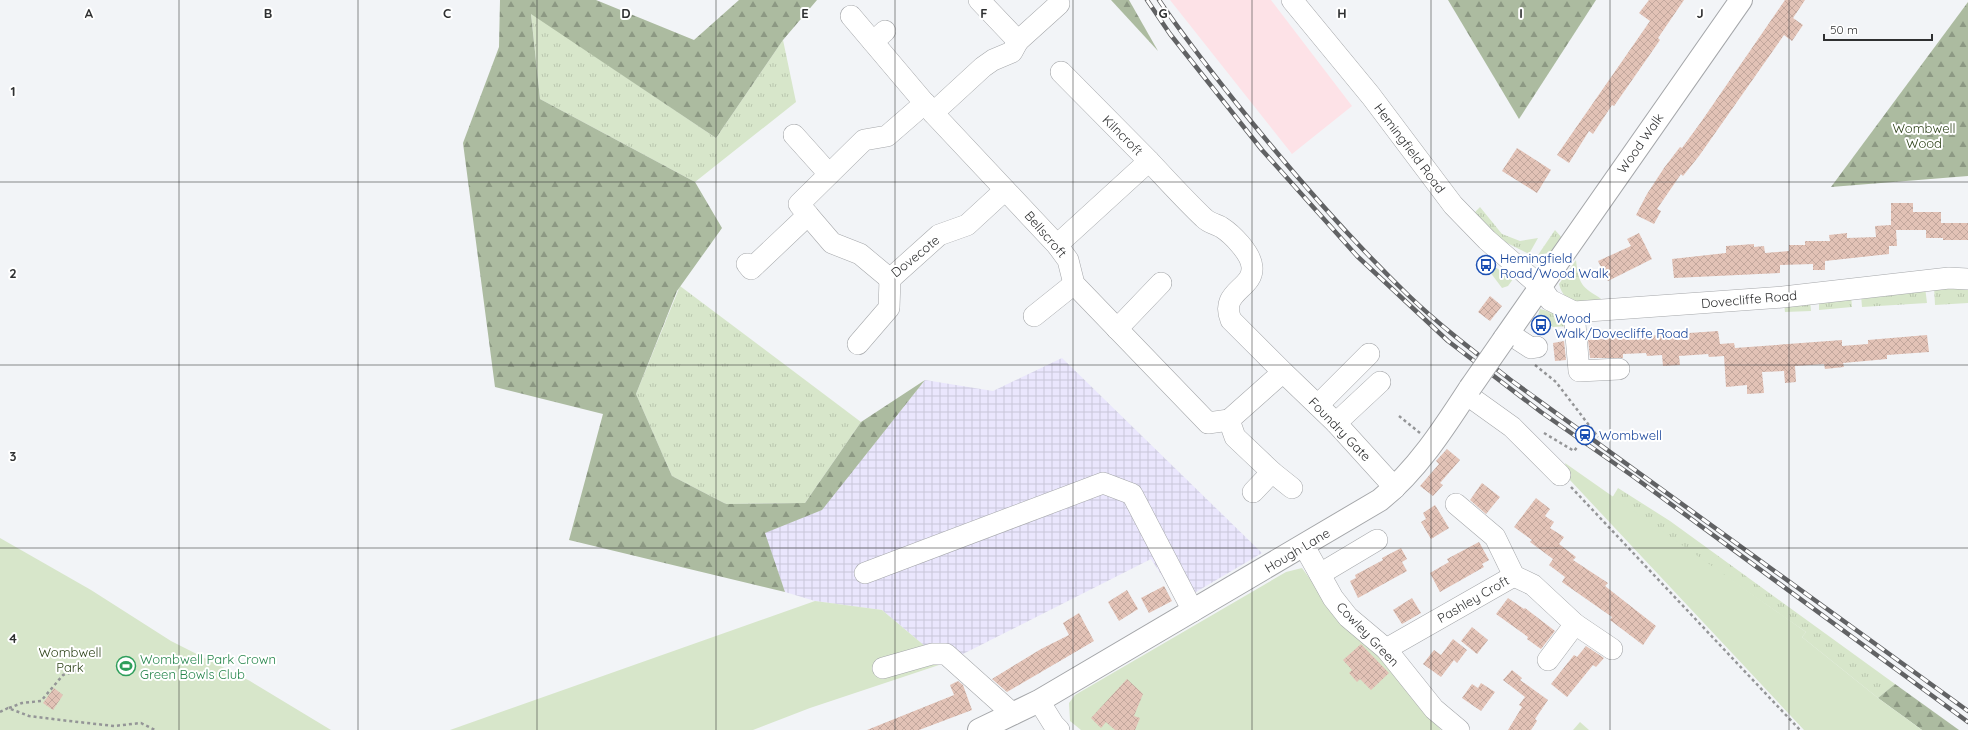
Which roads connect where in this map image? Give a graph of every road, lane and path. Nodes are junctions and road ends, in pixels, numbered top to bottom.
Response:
1 (979, 0) edge
2 (1292, 0) edge
3 (1741, 0) edge
4 (1059, 4) dead end
5 (851, 16) dead end
6 (1018, 41) junction
7 (1061, 72) dead end
8 (929, 108) junction
9 (794, 135) dead end
10 (1149, 161) junction
11 (829, 174) junction
12 (1005, 190) junction
13 (808, 215) junction
14 (1057, 245) junction
15 (747, 264) dead end
16 (890, 279) junction
17 (1968, 279) edge
18 (1074, 284) junction
19 (1161, 284) dead end
20 (1540, 286) junction
21 (1574, 312) junction
22 (1034, 316) dead end
23 (1117, 328) junction
24 (1506, 336) junction
25 (858, 344) dead end
26 (1369, 354) dead end
27 (1535, 355) joint
28 (1619, 369) dead end
29 (1283, 372) junction
30 (1380, 382) dead end
31 (1468, 391) junction
32 (1318, 405) junction
33 (1399, 416) dead end
34 (1229, 420) junction
35 (1336, 423) junction
36 (1598, 437) dead end
37 (1432, 444) junction
38 (1272, 472) junction
39 (1560, 476) joint
40 (1292, 488) dead end
41 (1395, 488) junction
42 (1253, 492) dead end
43 (1456, 504) dead end
44 (1377, 540) dead end
45 (1304, 546) junction
46 (865, 573) dead end
47 (1320, 574) junction
48 (1514, 576) junction
49 (1193, 611) junction
50 (1575, 624) junction
51 (1386, 649) junction
52 (1612, 649) dead end
53 (1548, 660) dead end
54 (883, 668) dead end
55 (78, 670) dead end
56 (1039, 700) junction
57 (8, 708) junction
58 (0, 712) edge
59 (1013, 714) junction
60 (155, 730) edge
61 (979, 730) edge
62 (1060, 730) edge
63 (1459, 730) edge
64 (1800, 730) edge

1 - 6 street
2 - 20 street, Hemingfield Road
3 - 20 main road, Wood Walk
4 - 6 street, Dovecote
5 - 8 street, Bellscroft
6 - 8 street, Dovecote
7 - 10 street, Kilncroft
8 - 11 street, Dovecote
8 - 12 street, Bellscroft
9 - 11 street
10 - 14 street, Kilncroft
10 - 29 street, Foundry Gate
11 - 13 street, Dovecote
12 - 14 street, Bellscroft
12 - 16 street, Dovecote
13 - 15 street
13 - 16 street, Dovecote
14 - 18 street, Bellscroft
16 - 25 street
17 - 21 street, Dovecliffe Road
18 - 22 street
18 - 23 street
19 - 23 street
20 - 21 street
20 - 24 main road, Hough Lane
21 - 28 street
23 - 34 street
24 - 27 street
24 - 31 main road, Hough Lane, bridge
26 - 32 street
27 - 36 path
29 - 32 street, Foundry Gate
29 - 34 street
30 - 35 street
31 - 37 main road, Hough Lane
31 - 39 street
32 - 35 street, Foundry Gate
33 - 37 path
34 - 38 street
35 - 41 street, Foundry Gate
37 - 41 main road, Hough Lane
38 - 40 street
38 - 42 street
39 - 64 path
41 - 45 main road, Hough Lane
43 - 48 street
44 - 47 street
45 - 47 street, Cowley Green
45 - 49 main road, Hough Lane
46 - 49 street
47 - 51 street, Cowley Green
48 - 50 street, Pashley Croft
48 - 51 street, Pashley Croft
49 - 56 main road, Hough Lane
50 - 52 street, Pashley Croft
50 - 53 street
51 - 63 street, Cowley Green
54 - 59 street
55 - 57 path
56 - 59 main road, Hough Lane
56 - 62 street
57 - 58 path
57 - 60 path
59 - 61 main road, Hough Lane

